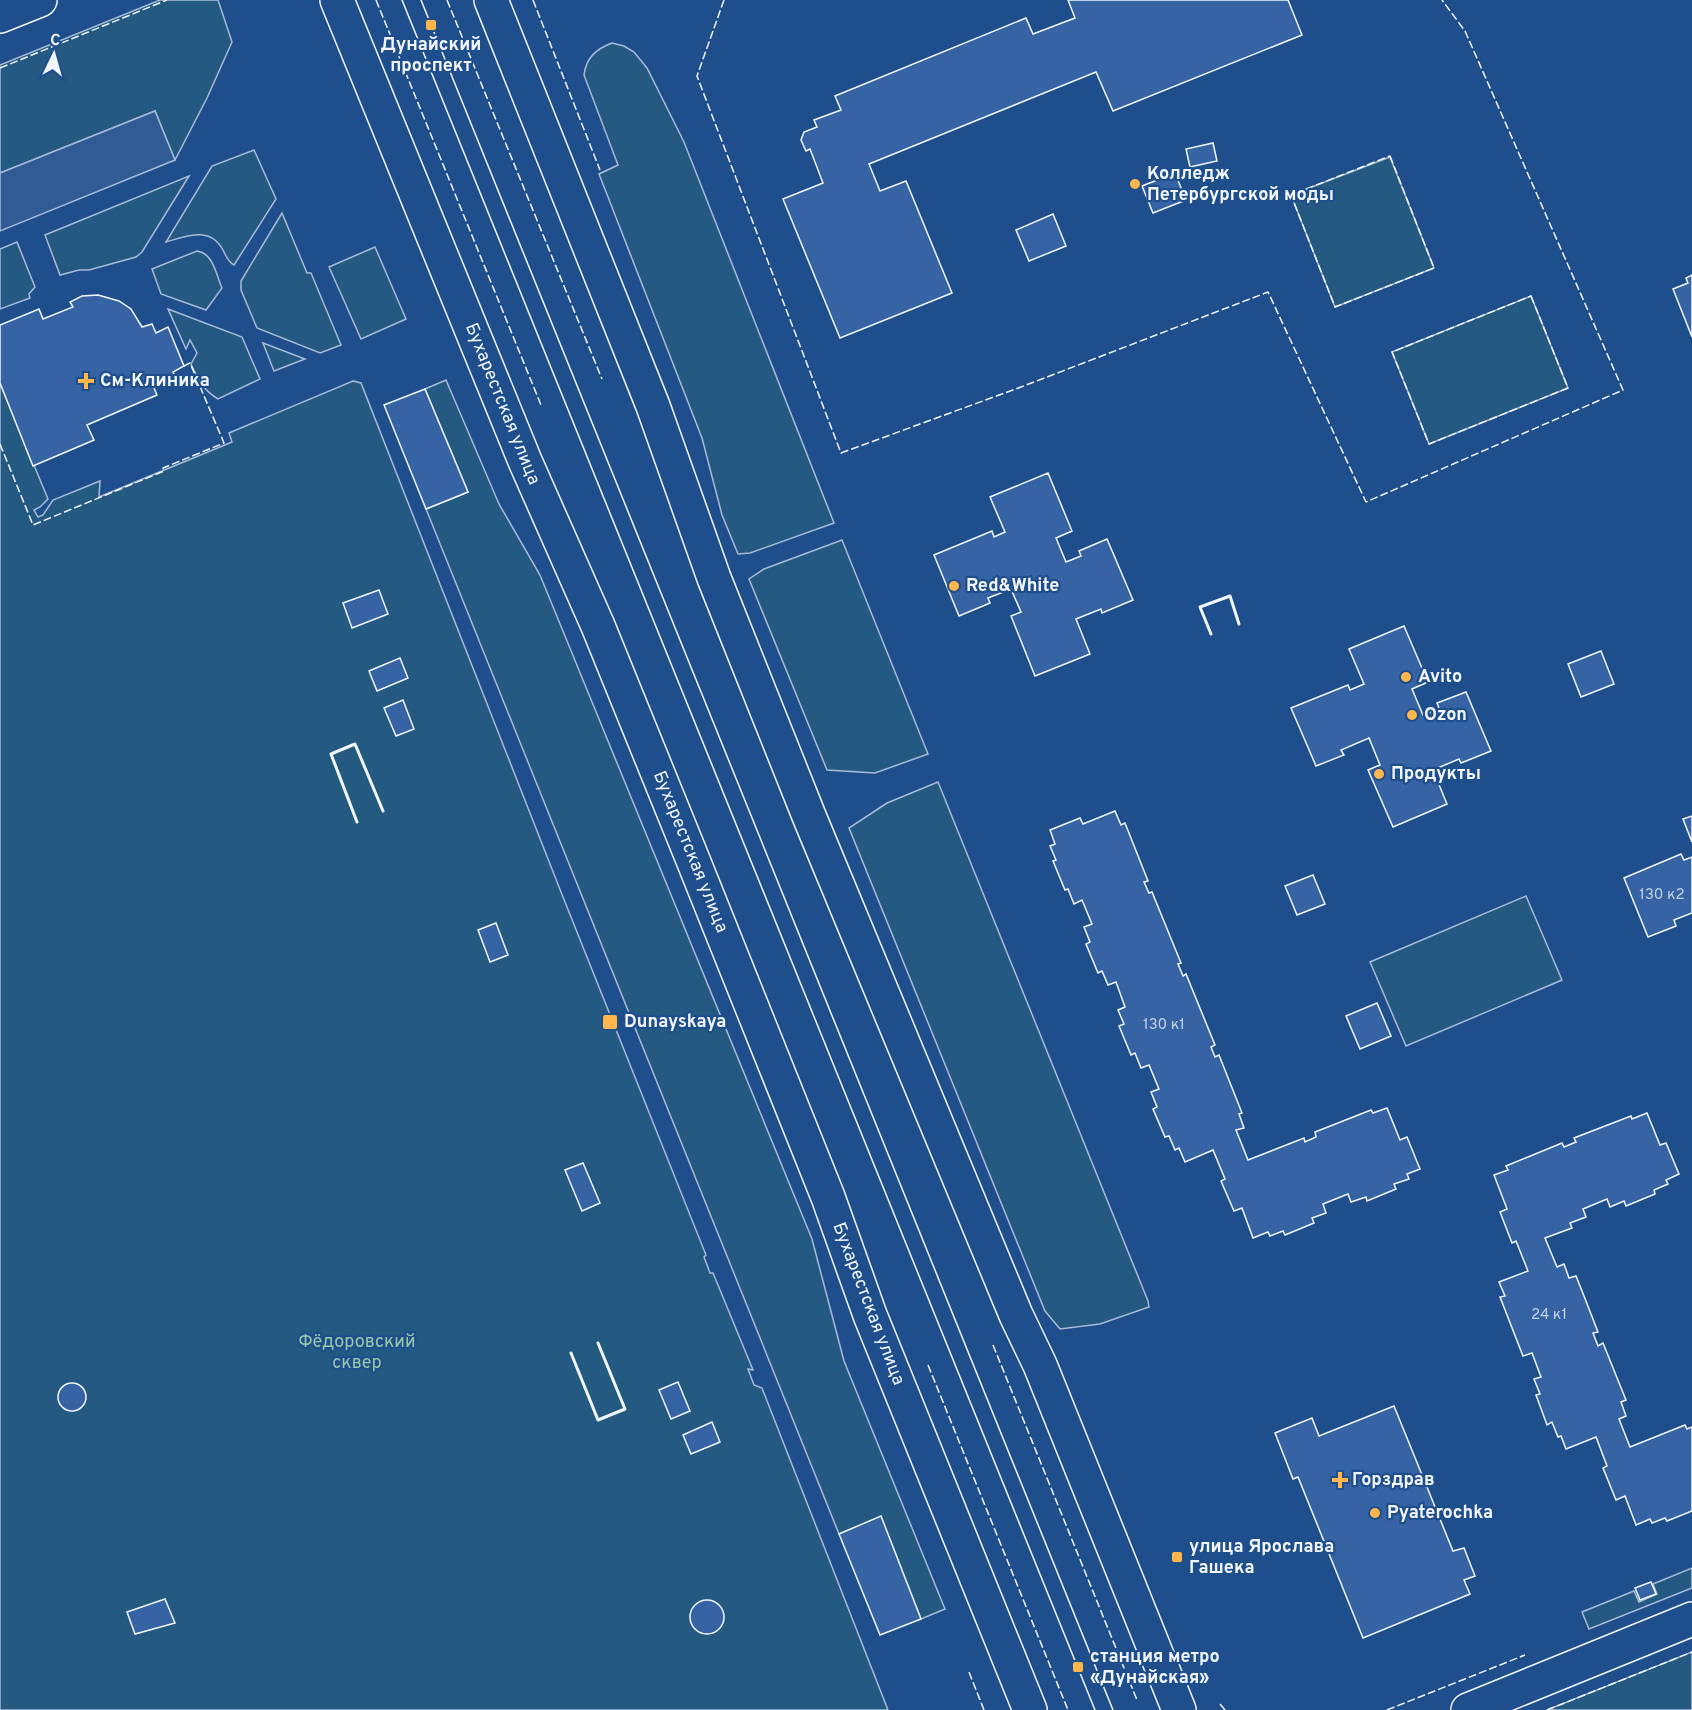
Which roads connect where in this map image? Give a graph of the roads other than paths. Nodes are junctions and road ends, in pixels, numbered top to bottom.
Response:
1 (40, 0) edge
2 (337, 0) edge
3 (490, 0) edge
4 (0, 16) edge
5 (1692, 1619) edge
6 (1030, 1710) edge
7 (1179, 1710) edge
8 (1468, 1710) edge

1 - 4 street
2 - 6 street, Бухарестская улица
3 - 7 street
5 - 8 street

